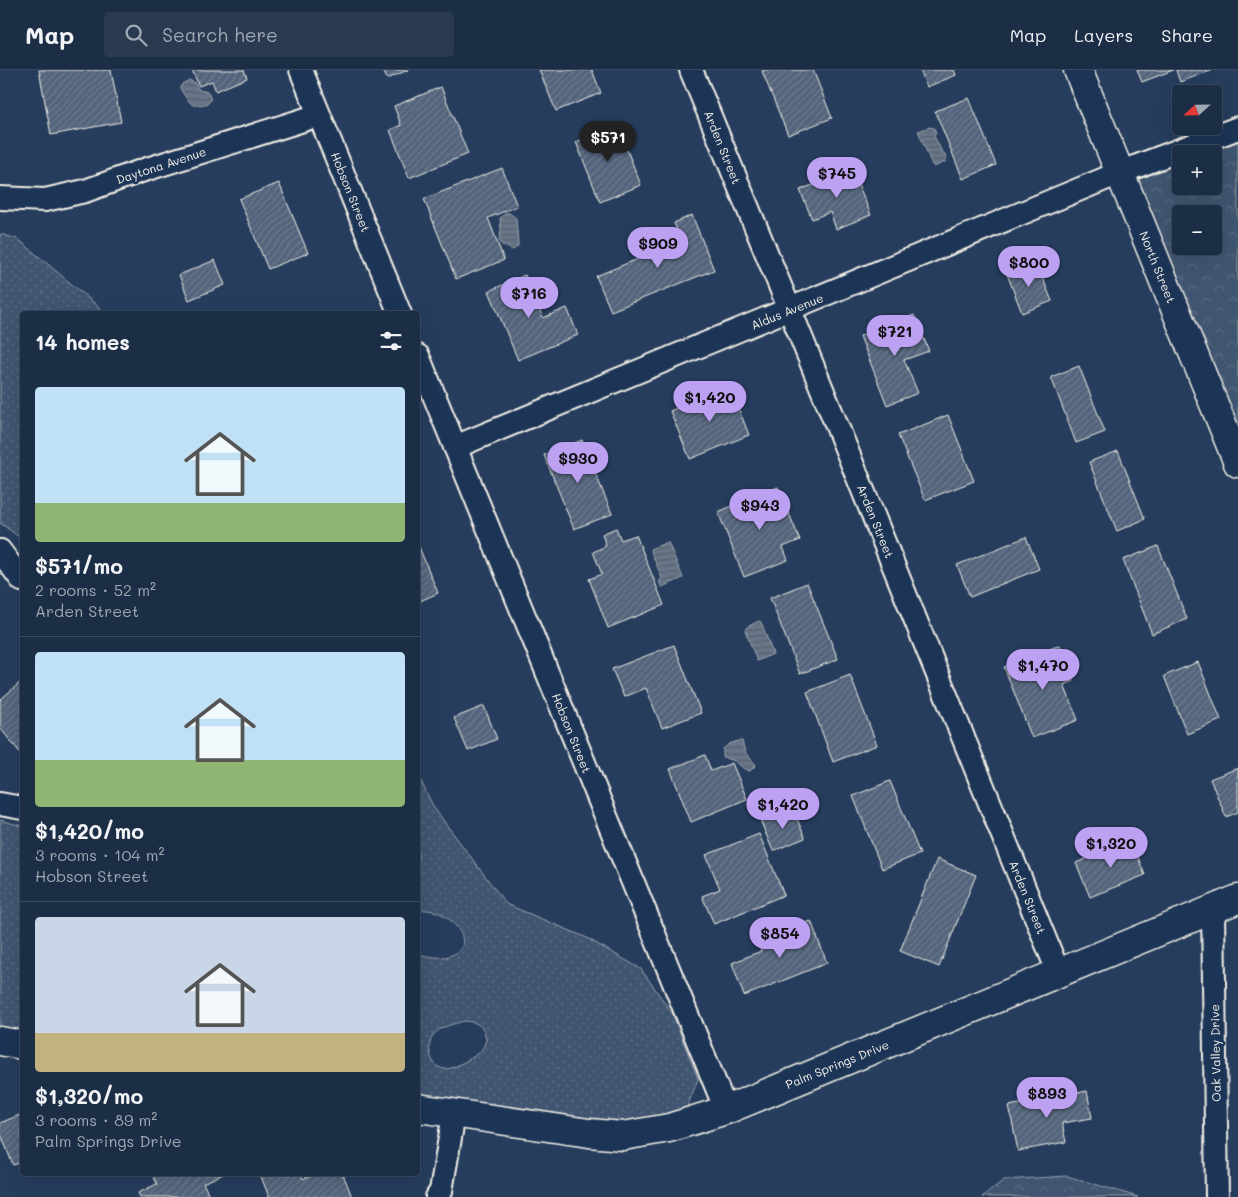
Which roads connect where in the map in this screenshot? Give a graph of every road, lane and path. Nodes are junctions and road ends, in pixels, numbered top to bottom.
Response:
1 (301, 70) edge
2 (691, 70) edge
3 (1078, 70) edge
4 (319, 115) junction
5 (1238, 128) edge
6 (1119, 174) junction
7 (0, 198) edge
8 (790, 310) junction
9 (399, 311) edge
10 (420, 361) edge
11 (455, 447) junction
12 (1238, 463) edge
13 (0, 551) edge
14 (20, 577) edge
15 (0, 804) edge
16 (20, 808) edge
17 (1226, 904) edge
18 (1059, 974) junction
19 (0, 1041) edge
20 (20, 1045) edge
21 (420, 1108) edge
22 (726, 1110) junction
23 (454, 1114) junction
24 (438, 1197) edge
25 (1217, 1197) edge

1 - 4 street, Hobson Street
2 - 8 street, Arden Street
3 - 6 street, North Street
4 - 7 street, Daytona Avenue
4 - 9 street, Hobson Street
5 - 6 street, Aldus Avenue
6 - 8 street, Aldus Avenue
6 - 12 street, North Street
8 - 11 street, Aldus Avenue
8 - 18 street, Arden Street
10 - 11 street, Hobson Street
11 - 22 street, Hobson Street
13 - 14 street
15 - 16 street
17 - 18 street, Palm Springs Drive
17 - 25 street, Oak Valley Drive
18 - 22 street, Palm Springs Drive
19 - 20 street
21 - 23 street, Palm Springs Drive
22 - 23 street, Palm Springs Drive
23 - 24 street

